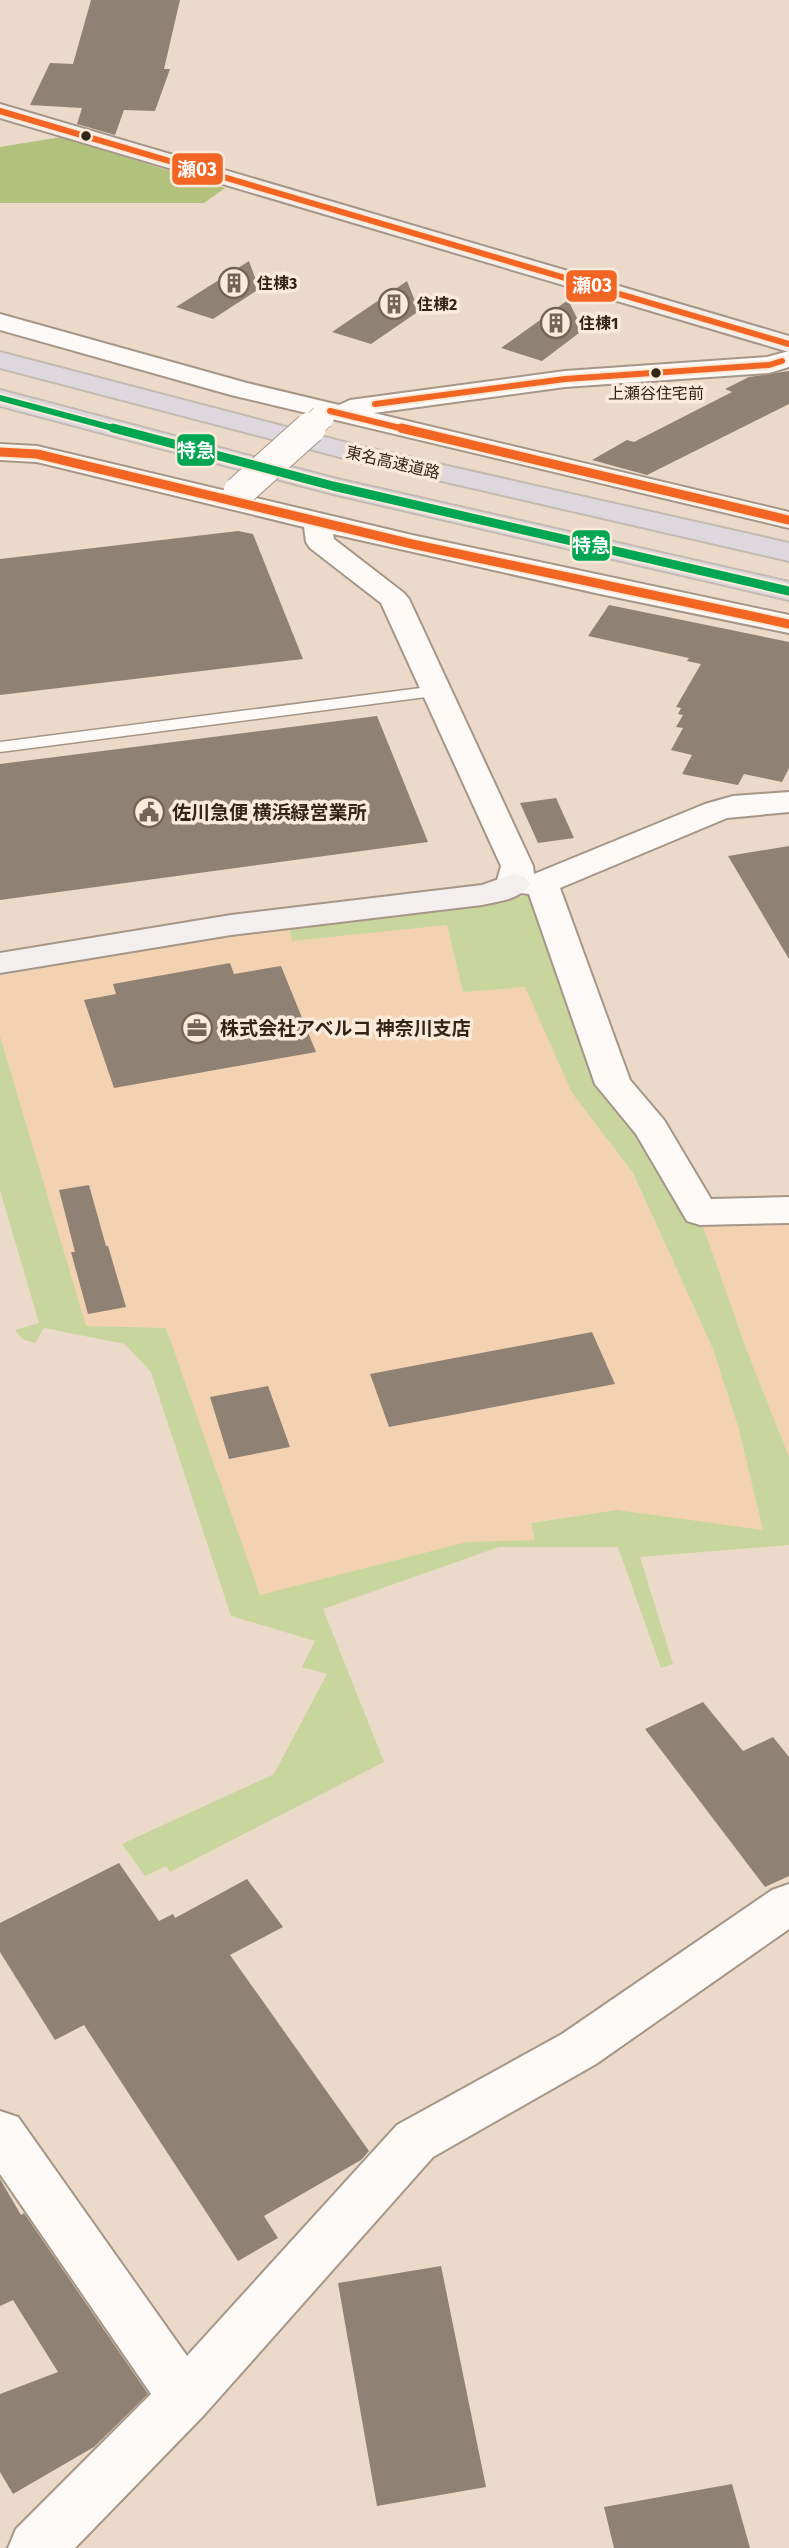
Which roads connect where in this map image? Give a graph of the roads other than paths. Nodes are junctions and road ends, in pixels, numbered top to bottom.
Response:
1 (0, 111) edge
2 (0, 322) edge
3 (789, 344) edge
4 (789, 359) edge
5 (0, 360) edge
6 (0, 398) edge
7 (326, 414) junction
8 (0, 452) edge
9 (234, 497) junction
10 (789, 520) edge
11 (318, 522) junction
12 (789, 552) edge
13 (789, 591) edge
14 (789, 624) edge
15 (436, 691) junction
16 (0, 747) edge
17 (789, 802) edge
18 (527, 884) junction
19 (0, 963) edge
20 (789, 1210) edge
21 (789, 1904) edge
22 (0, 2133) edge
23 (185, 2397) junction
24 (36, 2548) edge

1 - 3 street
2 - 7 street
4 - 7 street
5 - 12 highway, 東名高速道路
6 - 13 highway, 東名高速道路
7 - 9 street, bridge
7 - 10 street
8 - 9 street
9 - 11 street
11 - 14 street
11 - 15 street
15 - 16 lane
15 - 18 street
17 - 18 street
18 - 19 street
18 - 20 street
21 - 23 street
22 - 23 street
23 - 24 street

